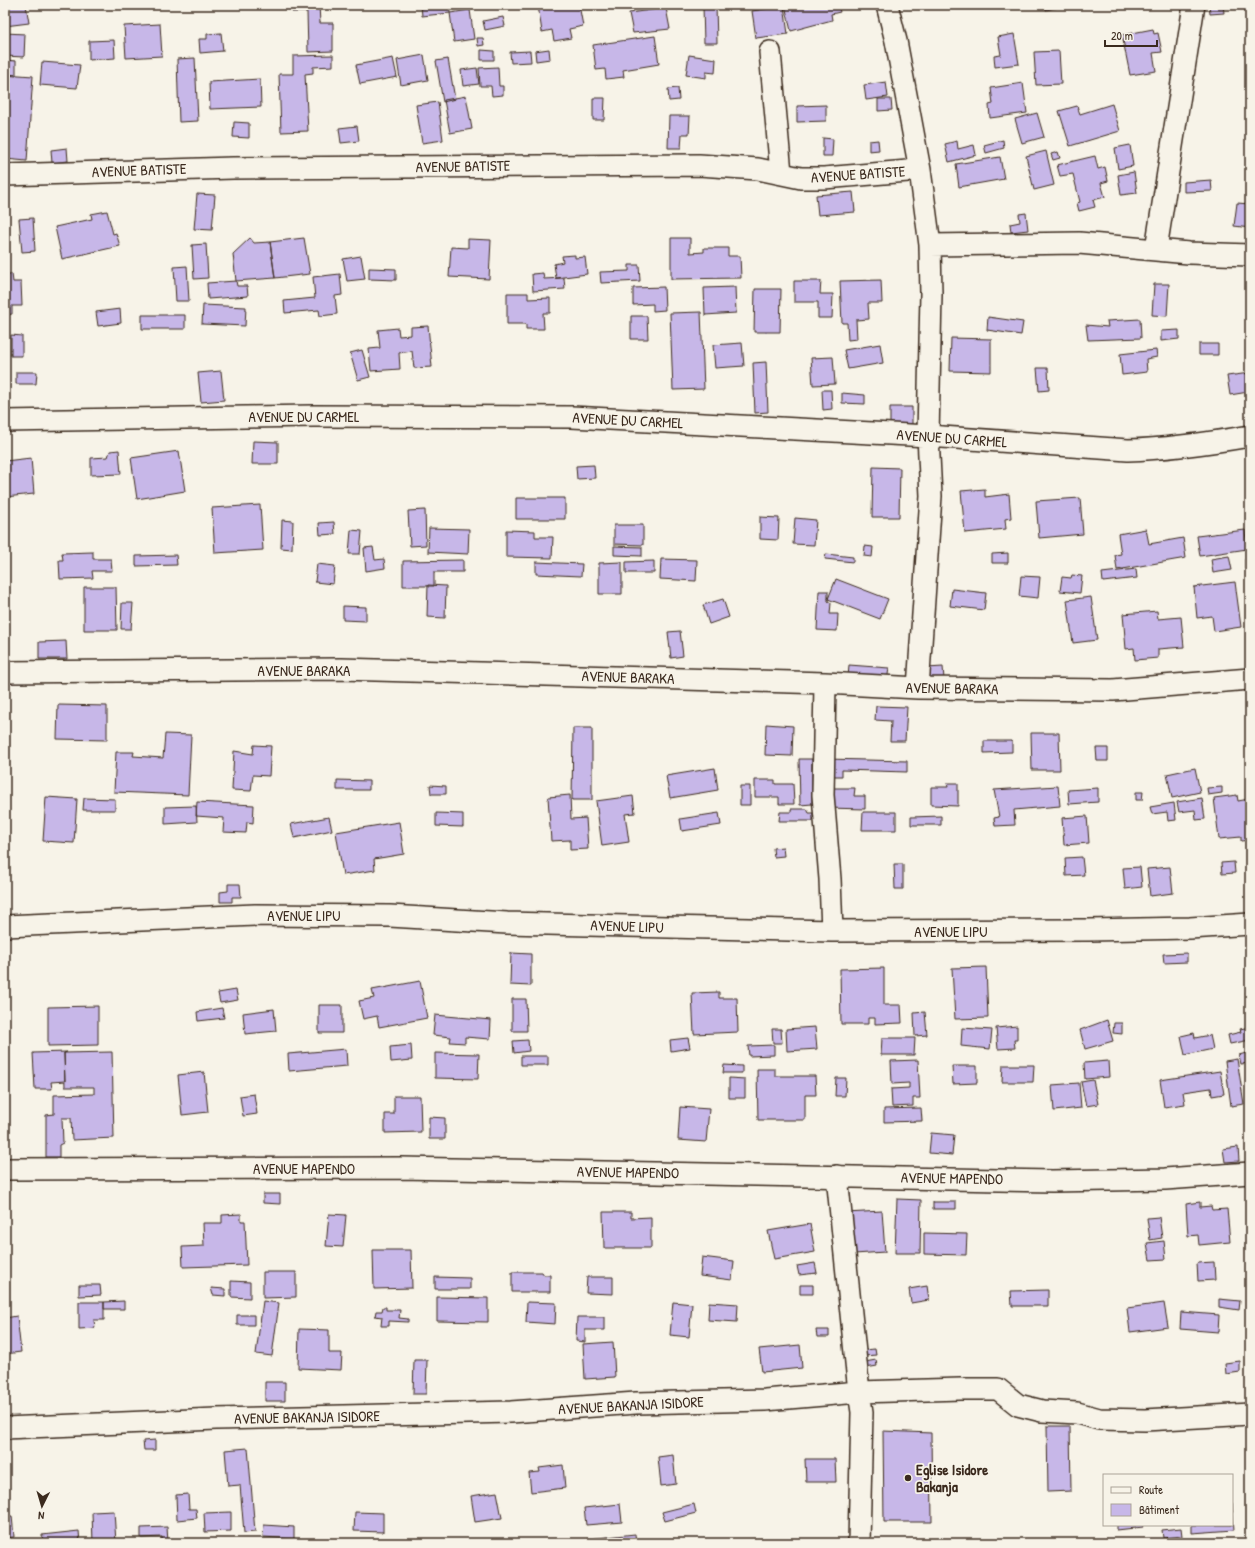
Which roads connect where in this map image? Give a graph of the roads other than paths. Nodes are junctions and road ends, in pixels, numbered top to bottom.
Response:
1 (887, 5) edge
2 (1194, 5) edge
3 (770, 52) dead end
4 (920, 170) junction
5 (781, 173) junction
6 (5, 175) edge
7 (930, 246) junction
8 (1156, 249) junction
9 (1250, 255) edge
10 (5, 421) edge
11 (928, 436) junction
12 (1250, 436) edge
13 (5, 672) edge
14 (1250, 680) edge
15 (825, 683) junction
16 (918, 688) junction
17 (1250, 924) edge
18 (5, 926) edge
19 (832, 931) junction
20 (5, 1169) edge
21 (1250, 1173) edge
22 (837, 1176) junction
23 (859, 1392) junction
24 (1250, 1414) edge
25 (5, 1428) edge
26 (859, 1543) edge

1 - 4 street
2 - 8 street
3 - 5 street
4 - 5 street, AVENUE BATISTE
4 - 7 street
5 - 6 street, AVENUE BATISTE
7 - 8 street
7 - 11 street
8 - 9 street
10 - 11 street, AVENUE DU CARMEL
11 - 12 street, AVENUE DU CARMEL
11 - 16 street
13 - 15 street, AVENUE BARAKA
14 - 16 street, AVENUE BARAKA
15 - 16 street, AVENUE BARAKA
15 - 19 street
17 - 19 street, AVENUE LIPU
18 - 19 street, AVENUE LIPU
20 - 22 street, AVENUE MAPENDO
21 - 22 street, AVENUE MAPENDO
22 - 23 street
23 - 24 street, AVENUE BAKANJA ISIDORE
23 - 25 street, AVENUE BAKANJA ISIDORE
23 - 26 street

